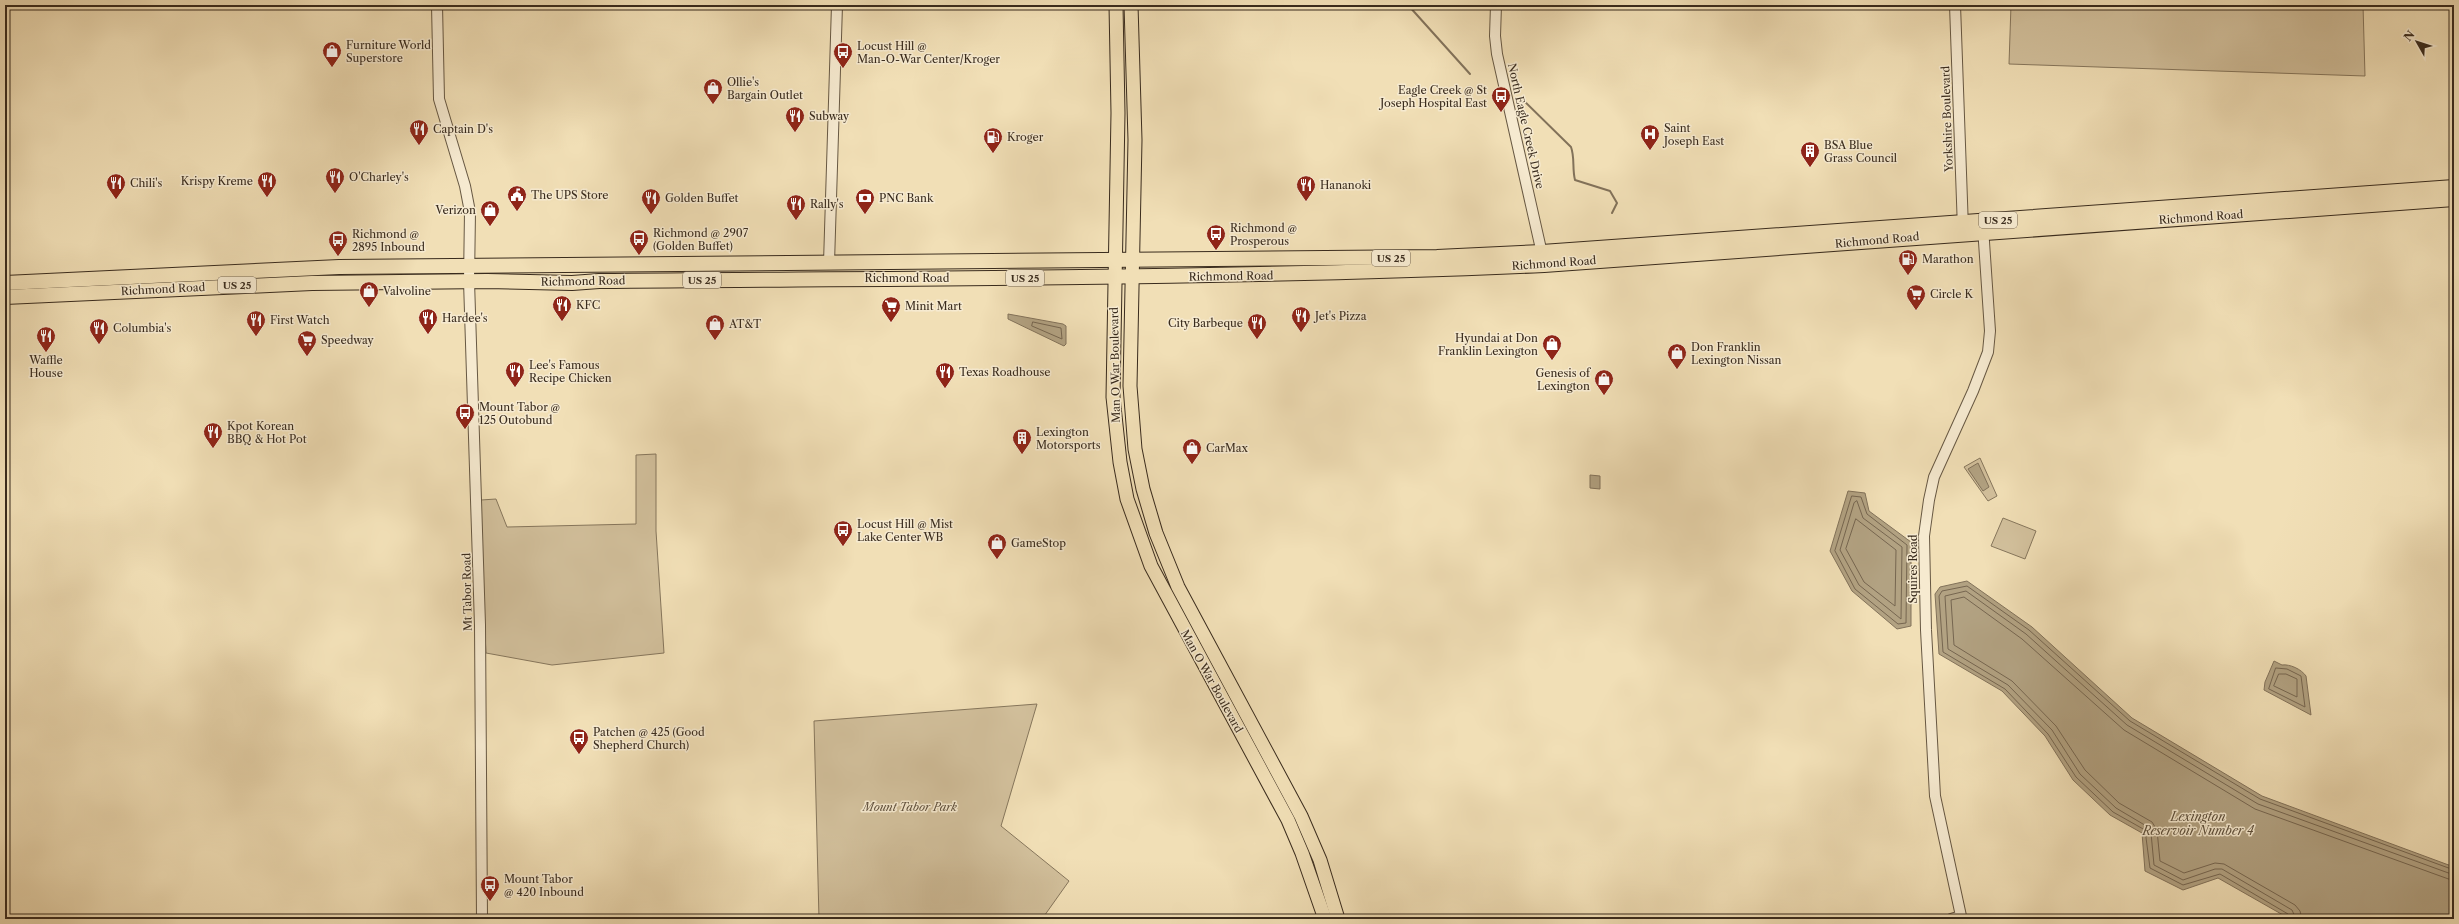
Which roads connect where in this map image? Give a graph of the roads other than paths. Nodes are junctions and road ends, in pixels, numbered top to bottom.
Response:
1 (437, 5) edge
2 (837, 5) edge
3 (1116, 5) edge
4 (1131, 5) edge
5 (1496, 5) edge
6 (1955, 5) edge
7 (2454, 187) edge
8 (2454, 199) edge
9 (1983, 226) junction
10 (1963, 228) junction
11 (1543, 258) junction
12 (1132, 259) junction
13 (1115, 260) junction
14 (829, 263) junction
15 (469, 265) junction
16 (1114, 277) junction
17 (1132, 277) junction
18 (469, 281) junction
19 (5, 283) edge
20 (5, 298) edge
21 (482, 919) edge
22 (1325, 919) edge
23 (1338, 919) edge
24 (1951, 919) edge

1 - 15 street, Mt Tabor Road
2 - 14 street
3 - 13 main road, Man O War Boulevard
4 - 12 main road, Man O War Boulevard
5 - 11 street, North Eagle Creek Drive
6 - 10 street, Yorkshire Boulevard
7 - 9 highway, Richmond Road / US 25
8 - 9 highway, Richmond Road / US 25
9 - 10 highway, Richmond Road / US 25
9 - 24 street, Squires Road
10 - 11 highway, Richmond Road / US 25
11 - 12 highway, Richmond Road / US 25
11 - 17 highway, Richmond Road / US 25
12 - 13 highway, Richmond Road / US 25
12 - 17 main road, Man O War Boulevard
13 - 14 highway, Richmond Road / US 25
13 - 16 main road, Man O War Boulevard
14 - 15 highway, Richmond Road / US 25
15 - 18 street, Mt Tabor Road
15 - 19 highway, Richmond Road / US 25
16 - 17 highway, Richmond Road / US 25
16 - 18 highway, Richmond Road / US 25
16 - 22 main road, Man O War Boulevard
17 - 23 main road, Man O War Boulevard
18 - 20 highway, Richmond Road / US 25
18 - 21 street, Mt Tabor Road

